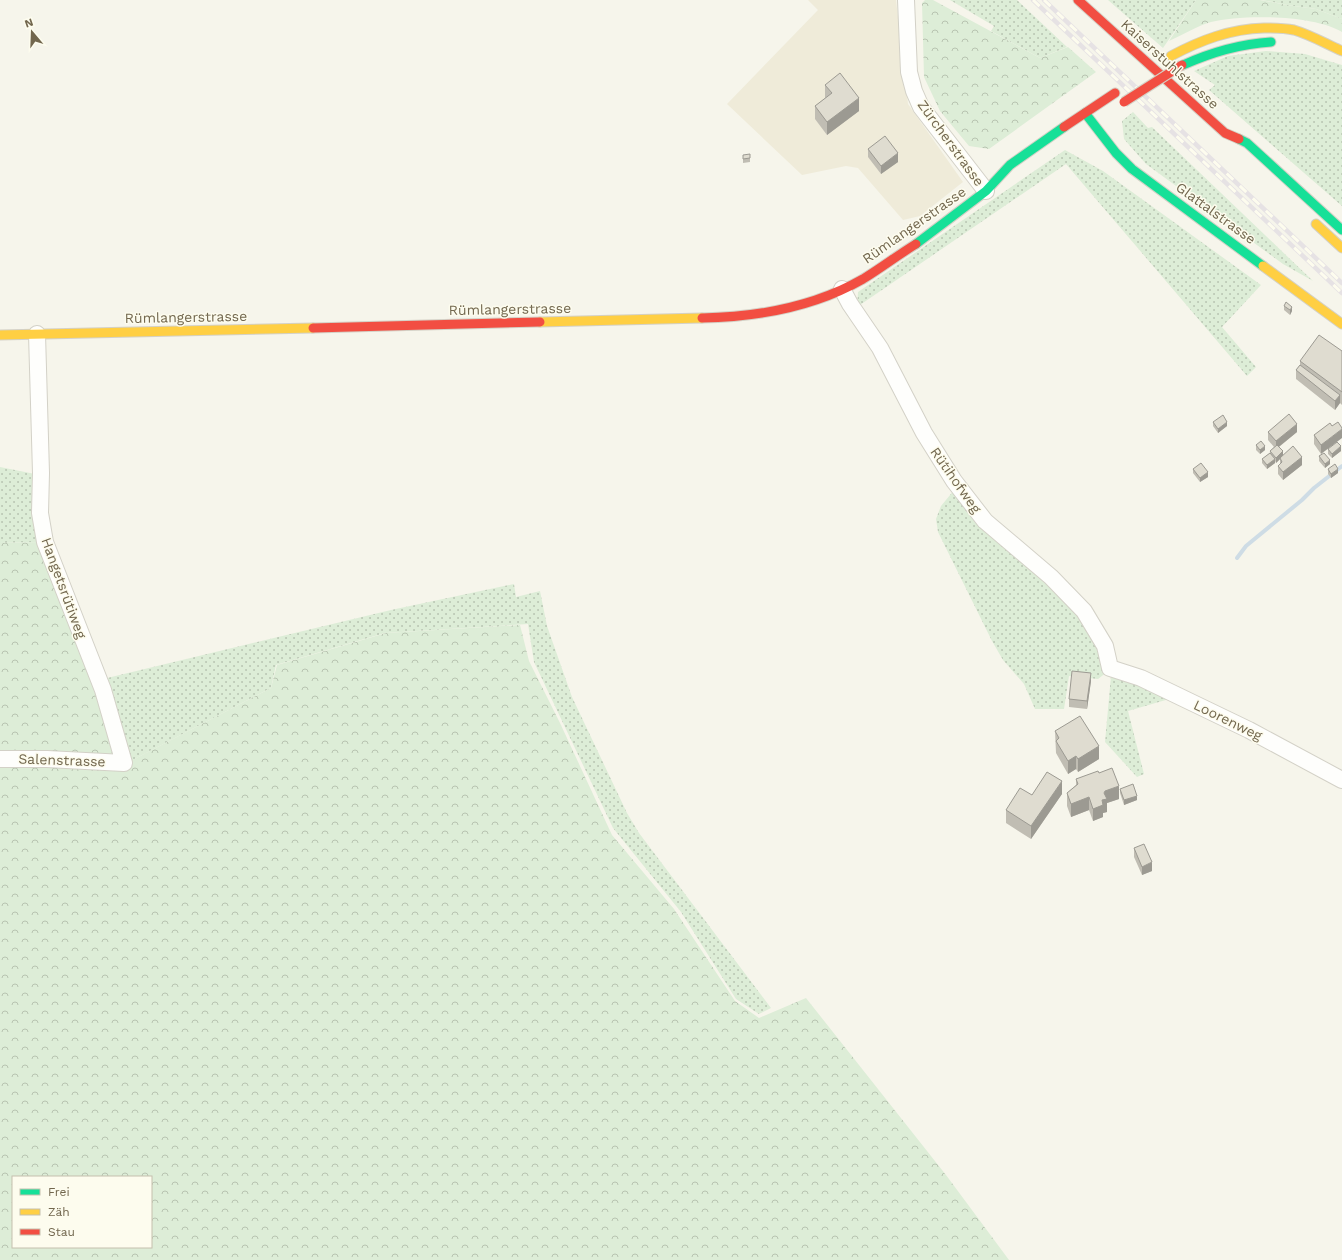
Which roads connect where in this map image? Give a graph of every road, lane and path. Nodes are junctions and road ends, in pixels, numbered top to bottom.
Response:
1 (906, 0) edge
2 (1078, 0) edge
3 (1280, 43) dead end
4 (1308, 45) dead end
5 (1332, 47) junction
6 (1342, 51) edge
7 (1148, 71) dead end
8 (1118, 91) dead end
9 (1121, 104) dead end
10 (1085, 113) junction
11 (1225, 133) junction
12 (1233, 146) dead end
13 (1011, 179) dead end
14 (986, 191) junction
15 (1308, 216) dead end
16 (1342, 230) edge
17 (1342, 248) edge
18 (842, 289) junction
19 (1342, 324) edge
20 (37, 334) junction
21 (0, 335) edge
22 (1110, 668) joint
23 (0, 759) edge
24 (124, 763) joint
25 (1342, 780) edge

1 - 14 street, Zürcherstrasse
2 - 11 street, Kaiserstuhlstrasse
3 - 9 street, bridge
4 - 5 street
5 - 6 street
5 - 7 street
8 - 10 street, Rümlangerstrasse
10 - 14 street, Rümlangerstrasse
10 - 19 street, Glattalstrasse
11 - 12 street, Kaiserstuhlstrasse
11 - 16 street, Kaiserstuhlstrasse
13 - 14 street, Rümlangerstrasse
14 - 18 street, Rümlangerstrasse
15 - 17 street
18 - 20 street, Rümlangerstrasse
18 - 22 street, Rütihofweg
20 - 21 street, Rümlangerstrasse
20 - 24 street, Hangetsrütiweg
22 - 25 street, Loorenweg
23 - 24 street, Salenstrasse

